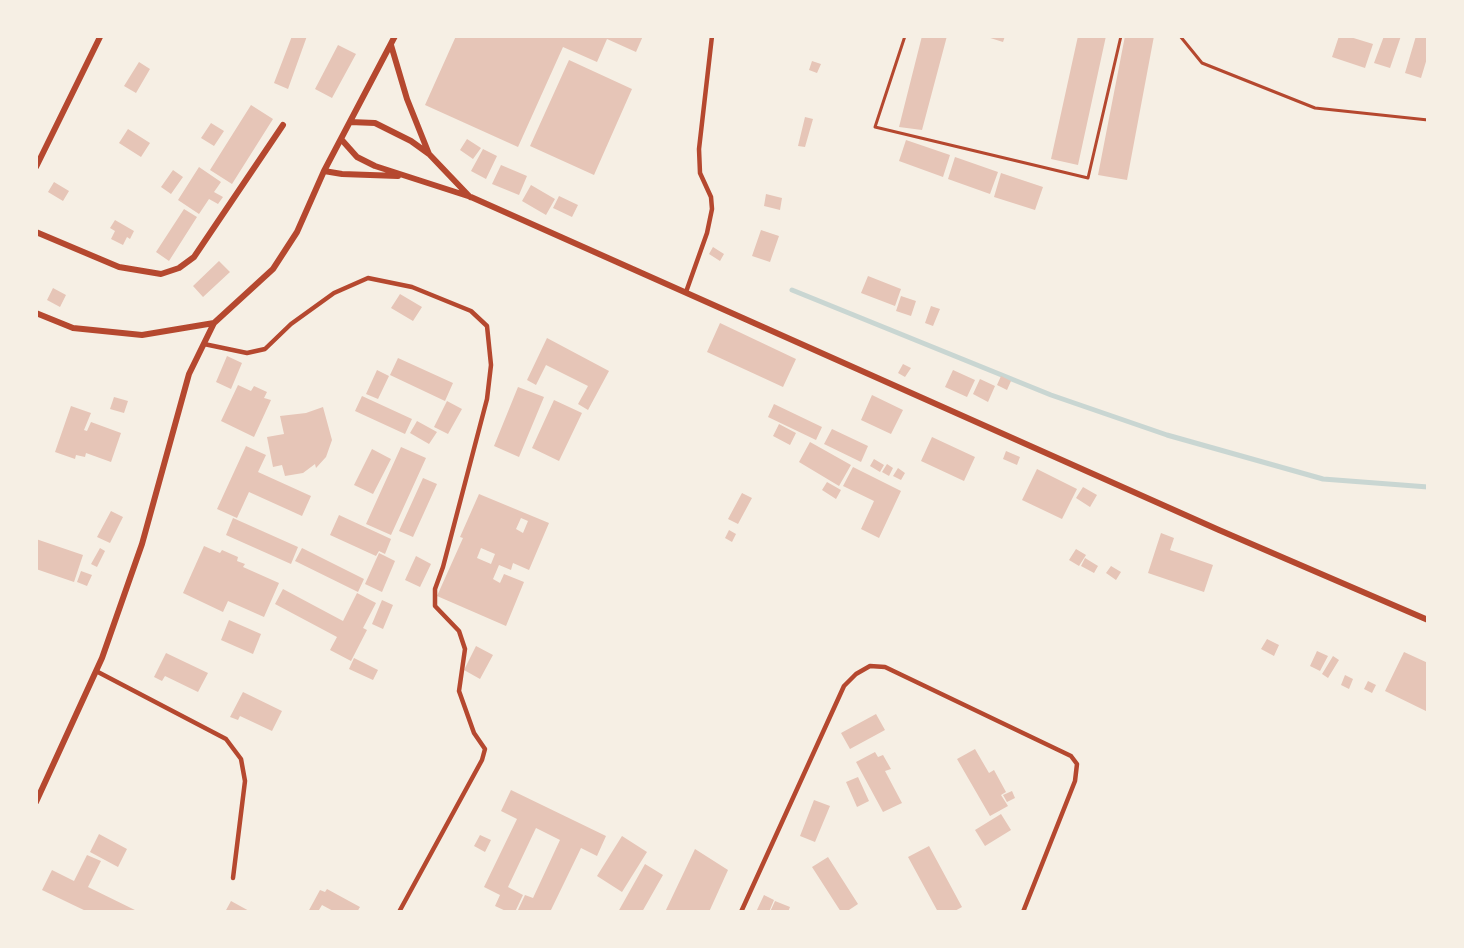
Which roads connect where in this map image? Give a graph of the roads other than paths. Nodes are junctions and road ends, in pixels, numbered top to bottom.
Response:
1 (395, 36) edge
2 (712, 36) edge
3 (100, 37) edge
4 (391, 45) junction
5 (350, 122) junction
6 (283, 125) dead end
7 (341, 140) junction
8 (429, 154) junction
9 (36, 167) edge
10 (324, 171) junction
11 (405, 176) junction
12 (471, 197) junction
13 (36, 232) edge
14 (686, 292) junction
15 (36, 313) edge
16 (214, 324) junction
17 (204, 344) junction
18 (1428, 620) edge
19 (96, 671) junction
20 (36, 802) edge
21 (233, 878) dead end
22 (399, 912) edge
23 (741, 912) edge
24 (1023, 912) edge

1 - 4 street
2 - 14 lane
3 - 9 street
4 - 5 street
4 - 8 street
5 - 7 street
5 - 8 street
6 - 13 street
7 - 10 street
7 - 11 street
8 - 12 street
10 - 11 street
10 - 16 street
11 - 12 street
12 - 14 street
14 - 18 street
15 - 16 street
16 - 17 street
17 - 19 street
17 - 22 lane
19 - 20 street
19 - 21 lane
23 - 24 lane

